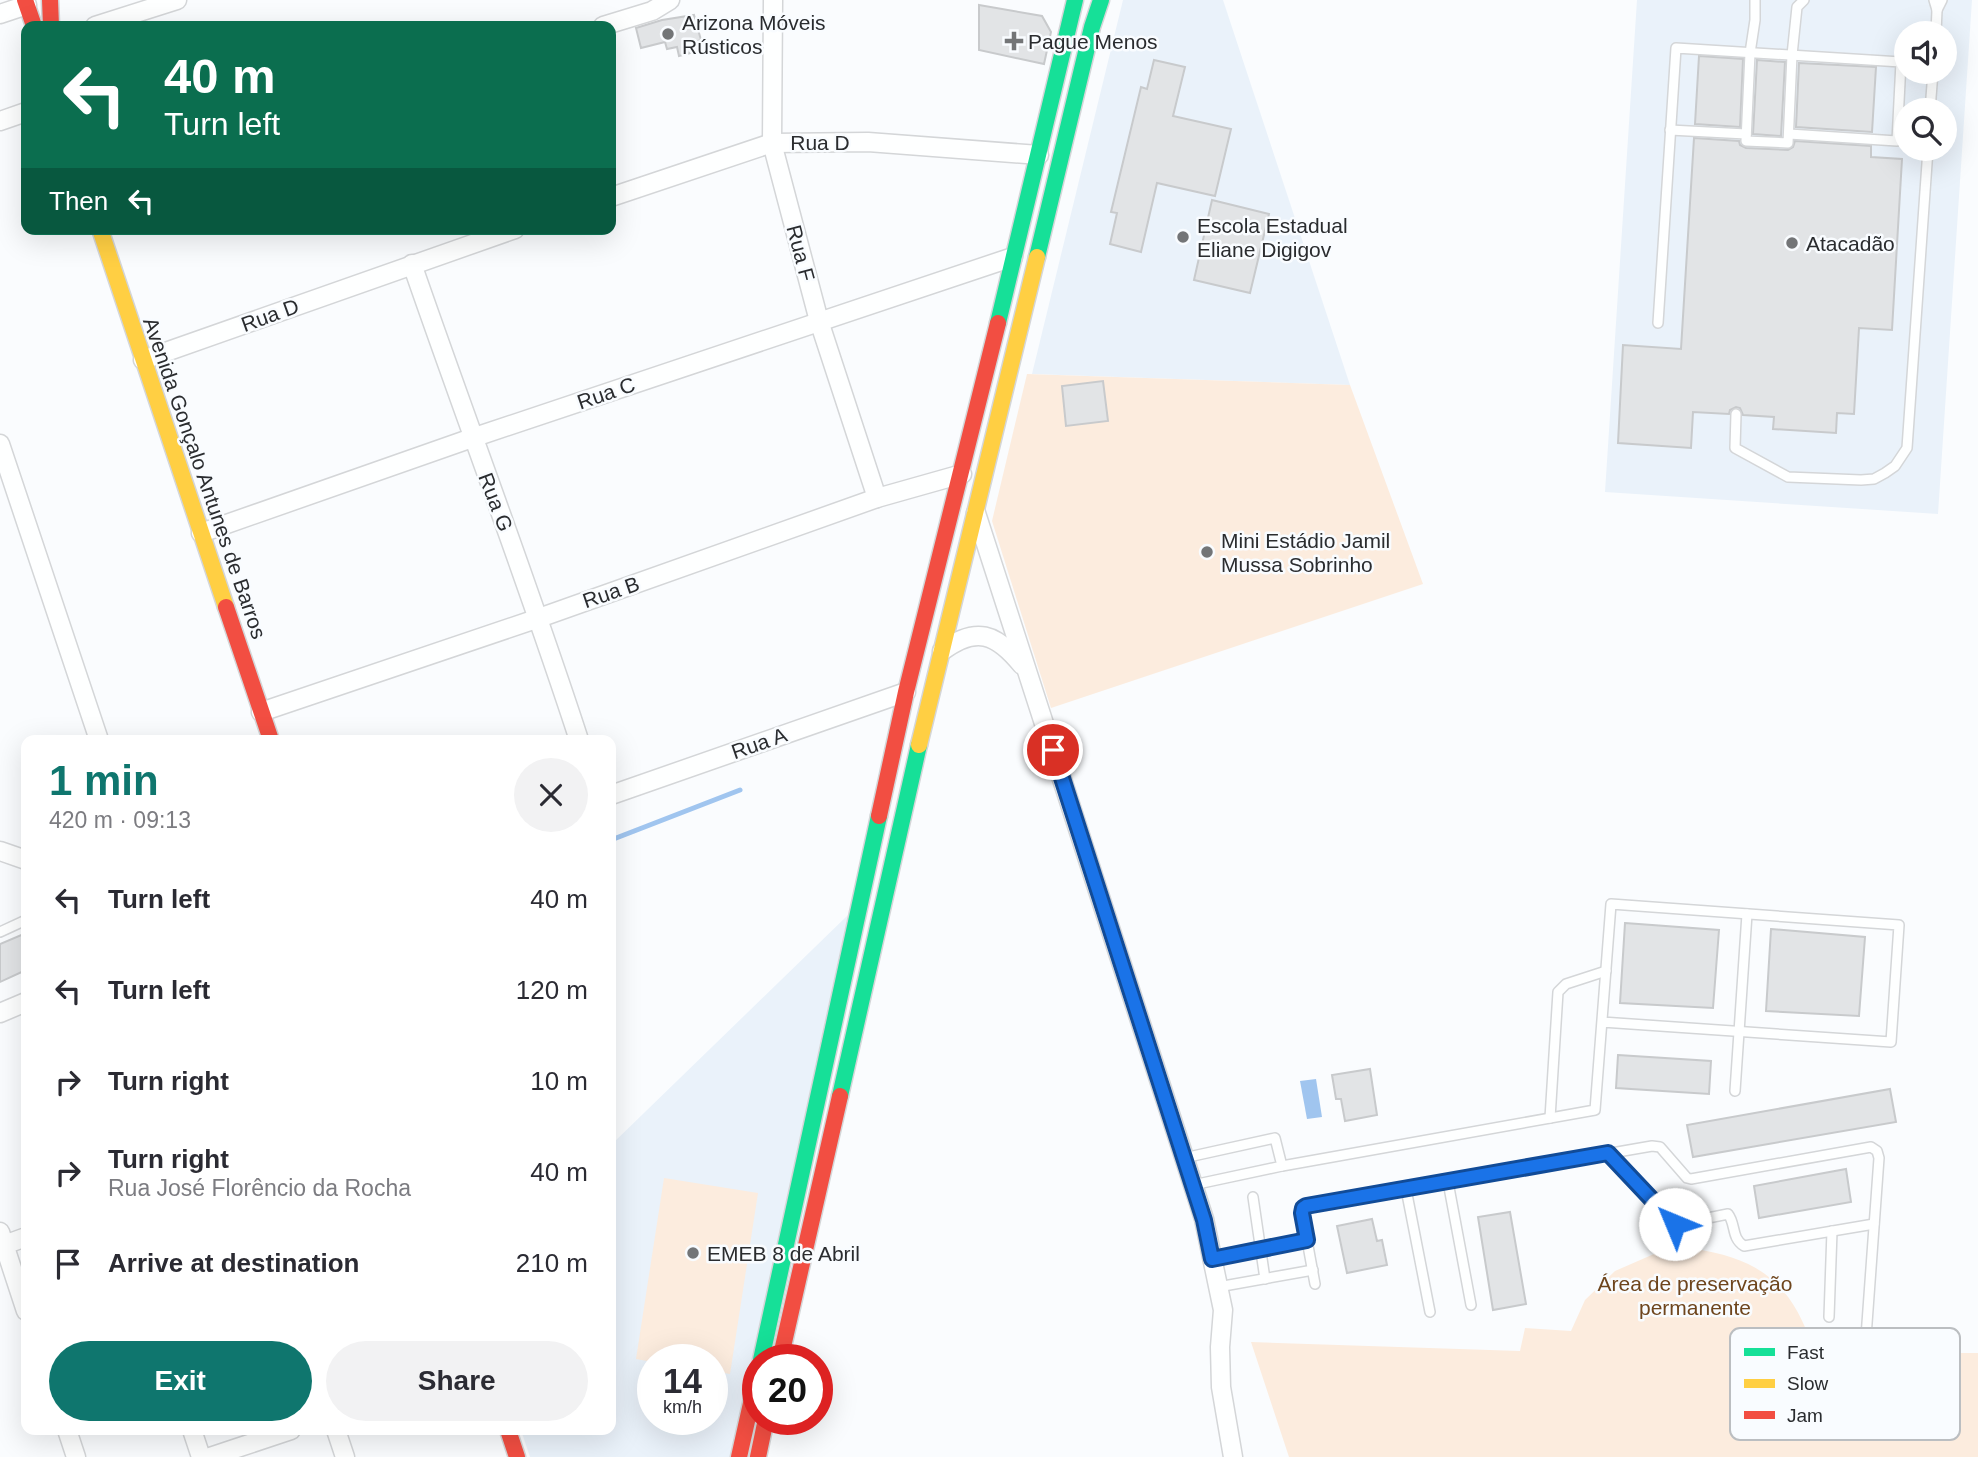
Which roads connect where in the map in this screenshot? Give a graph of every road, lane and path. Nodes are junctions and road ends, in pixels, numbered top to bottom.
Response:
1 (50, 0) edge
2 (177, 0) edge
3 (670, 0) edge
4 (773, 0) edge
5 (1075, 0) edge
6 (1101, 0) edge
7 (1755, 0) edge
8 (1804, 0) edge
9 (1942, 0) edge
10 (26, 3) edge
11 (1935, 5) edge
12 (0, 14) edge
13 (32, 21) edge
14 (51, 21) edge
15 (111, 21) edge
16 (616, 22) edge
17 (1750, 53) junction
18 (1792, 55) junction
19 (21, 114) edge
20 (0, 121) edge
21 (1670, 130) junction
22 (1746, 134) junction
23 (1789, 134) junction
24 (772, 143) junction
25 (1039, 156) junction
26 (1927, 161) edge
27 (616, 195) edge
28 (102, 235) edge
29 (497, 235) edge
30 (1013, 257) junction
31 (412, 264) junction
32 (819, 321) junction
33 (1658, 323) dead end
34 (143, 360) junction
35 (1736, 414) dead end
36 (472, 439) junction
37 (0, 444) edge
38 (962, 474) junction
39 (877, 498) junction
40 (975, 510) junction
41 (201, 533) junction
42 (539, 618) junction
43 (942, 651) junction
44 (1028, 674) junction
45 (906, 692) junction
46 (261, 712) junction
47 (97, 735) edge
48 (269, 735) edge
49 (577, 735) edge
50 (616, 793) edge
51 (0, 851) edge
52 (21, 858) edge
53 (1747, 914) junction
54 (21, 922) edge
55 (0, 932) edge
56 (1606, 971) junction
57 (21, 1004) edge
58 (0, 1013) edge
59 (1602, 1022) junction
60 (1739, 1031) junction
61 (1735, 1091) dead end
62 (1550, 1118) junction
63 (1608, 1153) junction
64 (1184, 1158) junction
65 (1282, 1166) junction
66 (1448, 1182) junction
67 (1192, 1185) junction
68 (1406, 1189) junction
69 (1253, 1197) dead end
70 (1874, 1224) junction
71 (1832, 1231) junction
72 (21, 1237) edge
73 (2, 1238) edge
74 (1307, 1240) junction
75 (1261, 1250) junction
76 (1212, 1259) junction
77 (1313, 1270) junction
78 (1265, 1279) junction
79 (1315, 1284) dead end
80 (1218, 1287) junction
81 (21, 1296) edge
82 (1471, 1305) dead end
83 (1430, 1312) dead end
84 (1829, 1317) dead end
85 (1867, 1328) edge
86 (764, 1344) edge
87 (784, 1344) edge
88 (69, 1435) edge
89 (194, 1435) edge
90 (276, 1435) edge
91 (338, 1435) edge
92 (510, 1435) edge
93 (744, 1435) edge
94 (763, 1435) edge
95 (76, 1457) edge
96 (201, 1457) edge
97 (210, 1457) edge
98 (345, 1457) edge
99 (517, 1457) edge
100 (739, 1457) edge
101 (758, 1457) edge
102 (1233, 1457) edge

1 - 14 main road
2 - 15 street
3 - 16 street
4 - 24 street, Rua F
5 - 25 main road
6 - 40 main road
7 - 17 lane
8 - 18 lane
9 - 11 lane
10 - 12 street
10 - 13 main road
17 - 18 lane
17 - 21 lane
17 - 22 lane
18 - 23 lane
18 - 23 lane
19 - 20 street
21 - 22 lane
21 - 33 lane
22 - 23 lane
24 - 25 street, Rua D
24 - 27 street, Rua D
24 - 32 street, Rua F
25 - 30 main road
26 - 35 lane
28 - 34 main road, Avenida Gonçalo Antunes de Barros
29 - 31 street, Rua D
30 - 32 street, Rua C
30 - 38 main road
31 - 34 street, Rua D
31 - 36 street, Rua G
32 - 36 street, Rua C
32 - 39 street, Rua F
34 - 41 main road, Avenida Gonçalo Antunes de Barros
36 - 41 street, Rua C
36 - 42 street, Rua G
37 - 47 street
38 - 39 street, Rua B
38 - 45 main road
39 - 42 street, Rua B
40 - 43 main road
40 - 44 street
41 - 46 main road, Avenida Gonçalo Antunes de Barros
42 - 46 street, Rua B
42 - 49 street, Rua G
43 - 44 street
43 - 87 main road
44 - 64 street
45 - 50 street, Rua A
45 - 86 main road
46 - 48 main road, Avenida Gonçalo Antunes de Barros
51 - 52 street
53 - 56 lane
53 - 60 lane
53 - 60 lane
54 - 55 lane
56 - 59 lane
56 - 62 lane
57 - 58 street
59 - 60 lane
59 - 62 lane
60 - 61 lane
62 - 65 lane
63 - 66 lane
63 - 70 lane
63 - 71 lane
64 - 65 lane
64 - 67 street
65 - 67 lane
66 - 68 lane
66 - 82 lane
67 - 76 street
68 - 74 lane
68 - 83 lane
69 - 75 lane
70 - 71 lane
70 - 85 lane
71 - 84 lane
72 - 73 street
73 - 81 street
74 - 75 lane
74 - 77 lane
75 - 76 lane
75 - 78 lane
76 - 80 street
77 - 78 lane
77 - 79 lane
78 - 80 lane
80 - 102 street
88 - 95 street
89 - 96 street
90 - 97 street
91 - 98 street
92 - 99 main road
93 - 100 main road
94 - 101 main road

